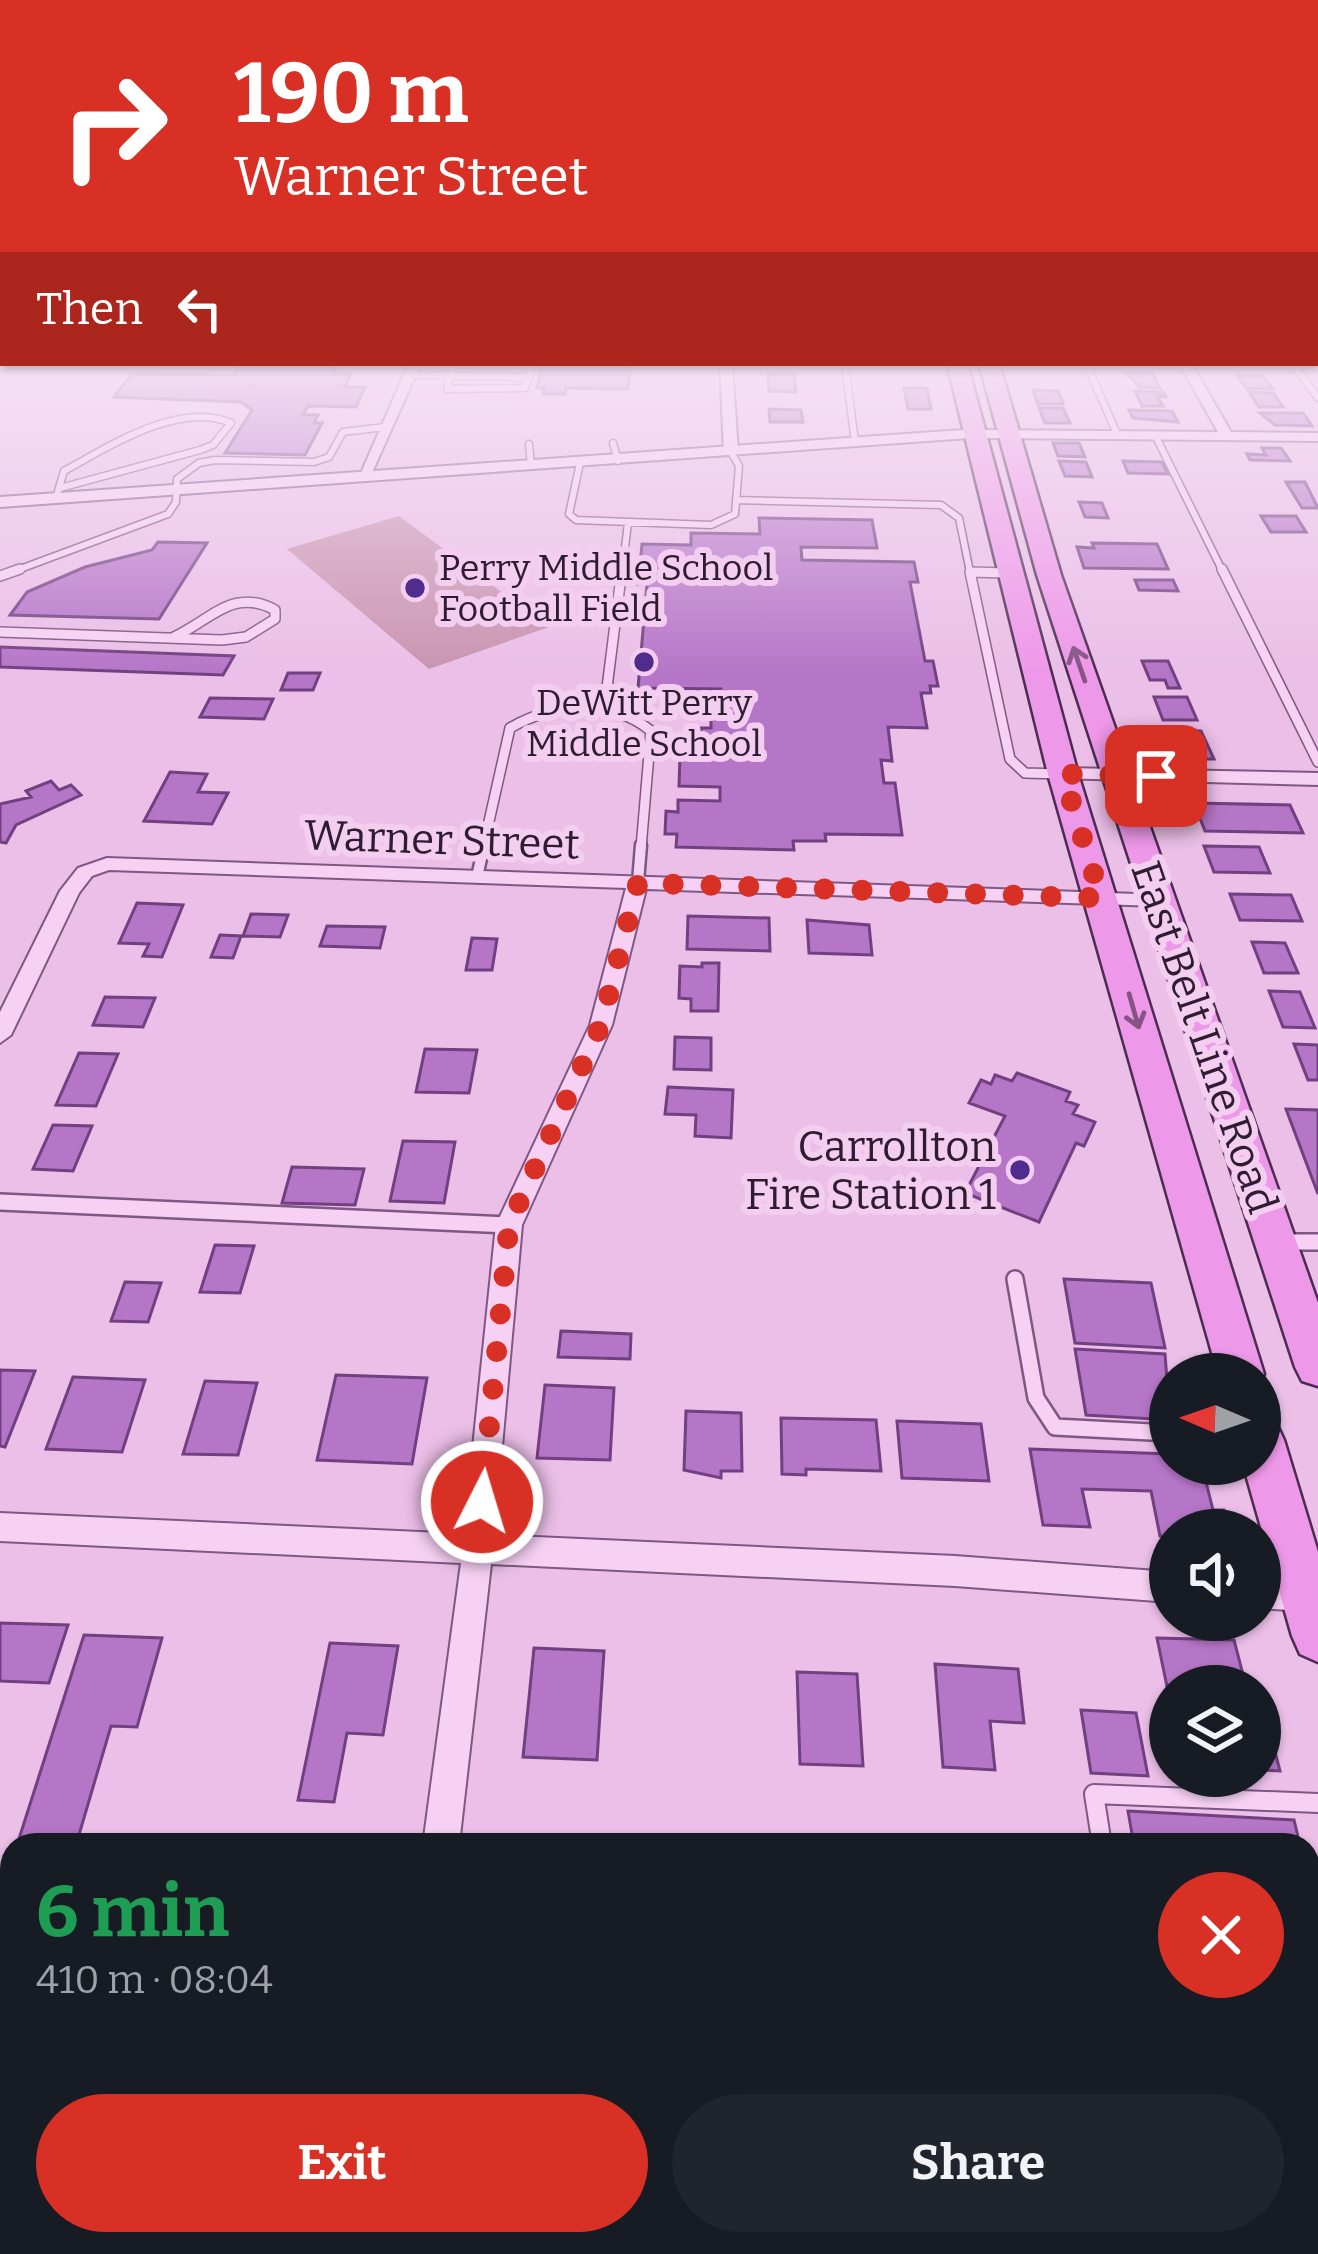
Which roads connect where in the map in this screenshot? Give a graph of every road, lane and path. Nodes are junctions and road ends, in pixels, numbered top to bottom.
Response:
1 (83, 461) edge
2 (163, 461) edge
3 (316, 461) edge
4 (370, 461) edge
5 (531, 461) edge
6 (588, 461) edge
7 (736, 461) edge
8 (983, 461) edge
9 (1019, 461) edge
10 (1168, 461) edge
11 (580, 464) junction
12 (531, 466) junction
13 (363, 477) junction
14 (177, 490) junction
15 (58, 493) junction
16 (736, 500) junction
17 (0, 502) edge
18 (628, 524) junction
19 (970, 572) junction
20 (1008, 573) junction
21 (0, 576) edge
22 (0, 632) edge
23 (174, 637) junction
24 (604, 711) junction
25 (1318, 762) edge
26 (1063, 774) junction
27 (1116, 775) junction
28 (1318, 779) edge
29 (476, 877) junction
30 (638, 883) junction
31 (1101, 898) junction
32 (1158, 900) junction
33 (0, 1035) edge
34 (0, 1202) edge
35 (509, 1225) junction
36 (1274, 1242) junction
37 (1318, 1242) edge
38 (1015, 1279) dead end
39 (1234, 1353) edge
40 (1318, 1367) edge
41 (1149, 1432) edge
42 (1271, 1485) edge
43 (0, 1527) edge
44 (478, 1548) junction
45 (1149, 1586) edge
46 (1300, 1606) edge
47 (1318, 1803) edge
48 (442, 1833) edge
49 (1100, 1833) edge

1 - 15 lane
2 - 15 lane
3 - 14 lane
4 - 13 street
5 - 12 lane
6 - 11 street
7 - 16 lane
8 - 20 main road, East Belt Line Road
27 -> 9 main road, East Belt Line Road
10 - 25 lane
11 - 12 street
11 - 18 lane
12 - 13 street
13 - 14 street
14 - 15 street
14 - 21 lane
15 - 17 street
16 - 18 lane
16 - 19 lane
18 - 24 lane
19 - 20 lane
19 - 26 lane
20 - 26 main road, East Belt Line Road
22 - 23 lane
23 - 23 lane
24 - 29 lane
24 - 30 lane
26 - 27 street
26 - 31 main road, East Belt Line Road
27 - 28 street
27 - 32 main road, East Belt Line Road
29 - 30 street, Warner Street
29 - 33 street, Warner Street
30 - 31 street, Warner Street
30 - 35 street
31 - 32 street, Warner Street
31 -> 39 main road, East Belt Line Road
32 - 36 main road, East Belt Line Road
34 - 35 lane
35 - 44 street
36 - 37 lane
36 - 40 main road, East Belt Line Road
38 - 41 lane
42 - 46 main road
43 - 44 street
44 - 45 street
44 - 48 street
47 - 49 lane

